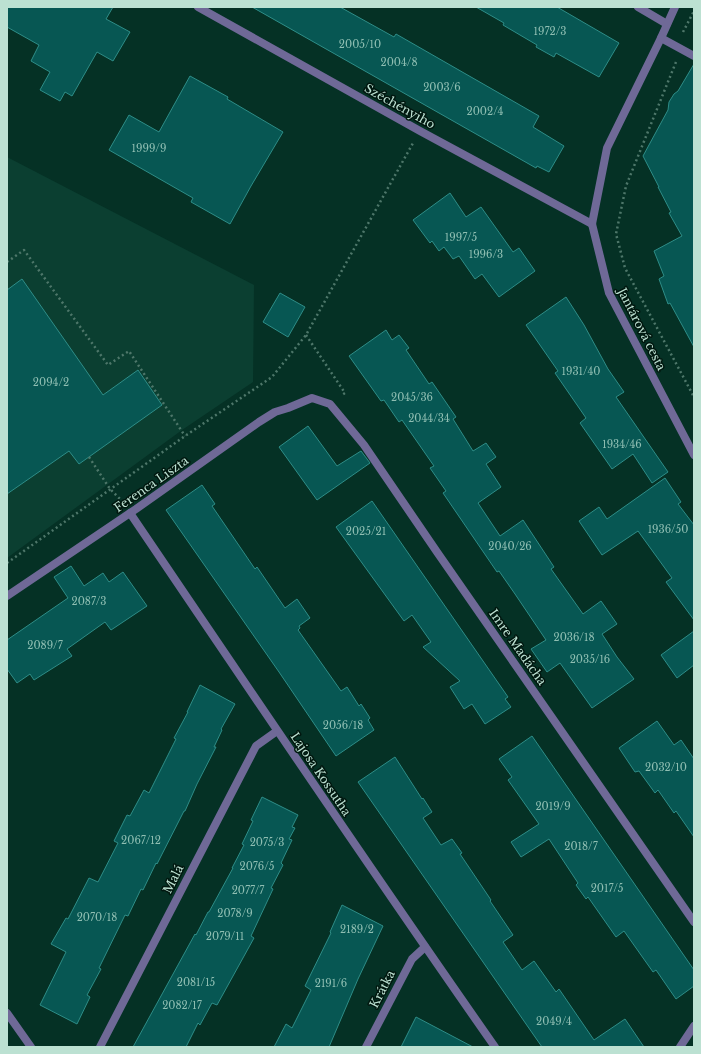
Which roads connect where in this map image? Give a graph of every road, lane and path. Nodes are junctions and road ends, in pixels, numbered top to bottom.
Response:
1 (198, 7) edge
2 (638, 7) edge
3 (675, 7) edge
4 (694, 11) edge
5 (667, 24) junction
6 (661, 38) junction
7 (681, 49) junction
8 (694, 56) edge
9 (420, 131) junction
10 (592, 224) junction
11 (7, 262) edge
12 (306, 335) junction
13 (694, 397) edge
14 (330, 404) junction
15 (184, 436) junction
16 (694, 455) edge
17 (89, 457) dead end
18 (110, 489) junction
19 (121, 500) dead end
20 (130, 513) junction
21 (7, 563) edge
22 (7, 596) edge
23 (277, 732) junction
24 (694, 922) edge
25 (425, 947) junction
26 (7, 1013) edge
27 (694, 1026) edge
28 (31, 1047) edge
29 (100, 1047) edge
30 (366, 1047) edge
31 (495, 1047) edge
32 (680, 1047) edge

1 - 9 street, Széchényiho
2 - 5 street
3 - 5 street, Jantárová cesta
4 - 7 path
5 - 6 street, Jantárová cesta
6 - 7 street
6 - 10 street, Jantárová cesta
7 - 8 street
7 - 13 path
9 - 10 street, Széchényiho
9 - 12 path
10 - 16 street, Jantárová cesta
11 - 15 path
12 - 14 path
12 - 15 path
14 - 20 street, Ferenca Liszta
14 - 24 street, Imre Madácha
15 - 18 path
17 - 18 path
18 - 19 path
18 - 21 path
20 - 22 street, Ferenca Liszta
20 - 23 street, Lajosa Kossutha
23 - 25 street, Lajosa Kossutha
23 - 29 street, Malá
25 - 30 street, Krátka
25 - 31 street, Lajosa Kossutha
26 - 28 street
27 - 32 street

